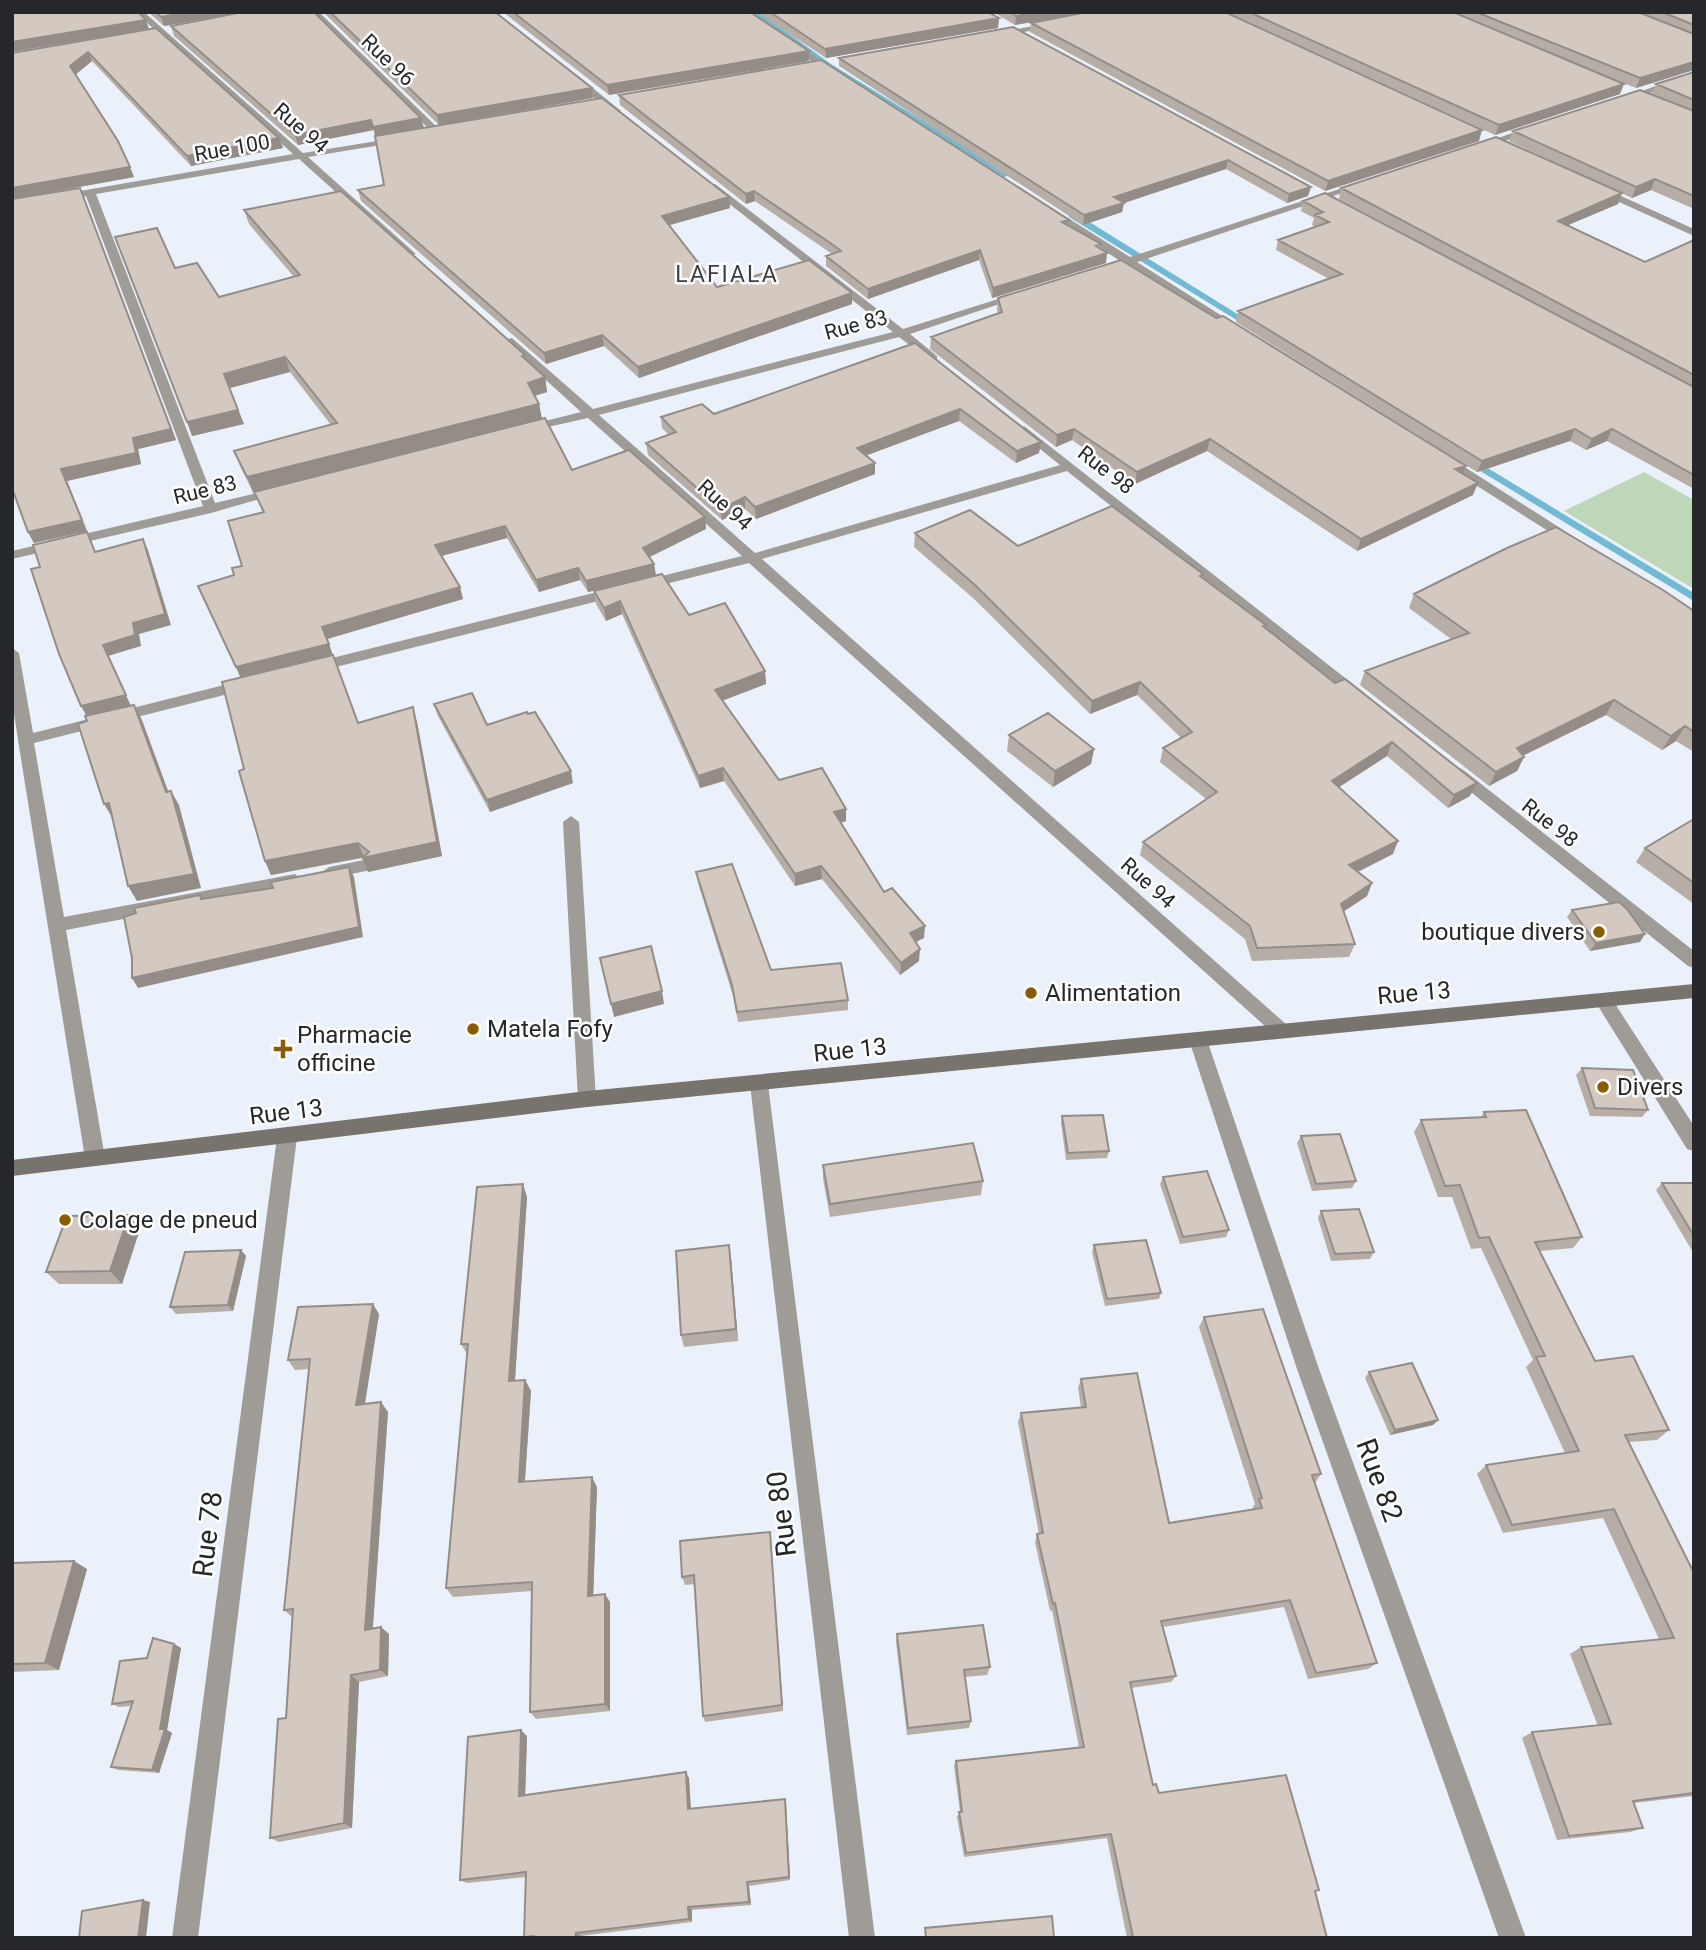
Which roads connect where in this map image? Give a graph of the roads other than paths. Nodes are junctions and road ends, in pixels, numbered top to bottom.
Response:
1 (139, 12) edge
2 (314, 12) edge
3 (1067, 22) edge
4 (1003, 25) dead end
5 (1015, 31) junction
6 (778, 35) edge
7 (990, 35) edge
8 (1027, 37) edge
9 (836, 63) edge
10 (823, 65) junction
11 (809, 68) edge
12 (565, 70) edge
13 (1694, 75) edge
14 (846, 80) edge
15 (1624, 89) edge
16 (1636, 94) junction
17 (1648, 99) edge
18 (1617, 101) edge
19 (628, 120) edge
20 (1544, 125) edge
21 (450, 130) edge
22 (437, 132) junction
23 (424, 135) edge
24 (1482, 136) edge
25 (410, 137) edge
26 (1494, 142) junction
27 (1507, 147) edge
28 (1468, 150) edge
29 (301, 156) junction
30 (705, 180) edge
31 (1376, 181) edge
32 (1594, 187) edge
33 (1312, 191) edge
34 (90, 192) junction
35 (51, 198) edge
36 (1324, 198) junction
37 (1034, 202) edge
38 (1336, 204) edge
39 (1694, 233) edge
40 (1128, 262) junction
41 (425, 266) edge
42 (1088, 275) edge
43 (1035, 291) edge
44 (497, 330) edge
45 (901, 333) junction
46 (1246, 336) edge
47 (944, 366) edge
48 (590, 413) junction
49 (1017, 424) edge
50 (509, 434) edge
51 (1435, 454) edge
52 (1070, 466) junction
53 (292, 489) edge
54 (211, 509) junction
55 (1588, 550) edge
56 (12, 555) edge
57 (752, 558) junction
58 (12, 653) edge
59 (292, 673) edge
60 (252, 683) edge
61 (1366, 701) edge
62 (26, 740) junction
63 (1443, 762) edge
64 (571, 822) dead end
65 (364, 866) edge
66 (57, 925) junction
67 (1694, 961) edge
68 (1694, 991) edge
69 (1604, 1001) junction
70 (1281, 1030) junction
71 (1198, 1040) junction
72 (759, 1084) junction
73 (587, 1100) junction
74 (287, 1137) junction
75 (1694, 1143) edge
76 (95, 1158) junction
77 (12, 1168) edge
78 (185, 1938) edge
79 (862, 1938) edge
80 (1513, 1938) edge

1 - 29 street, Rue 94
2 - 22 street, Rue 96
3 - 5 street
4 - 5 street
5 - 7 street
5 - 8 street
6 - 10 street
9 - 10 street
10 - 11 street
10 - 14 street
12 - 19 street
13 - 16 street
15 - 16 street
16 - 17 street
16 - 18 street
20 - 26 street
21 - 22 street
22 - 23 street
24 - 26 street
25 - 29 street, Rue 100
26 - 27 street
26 - 28 street
29 - 34 street, Rue 100
29 - 41 street, Rue 94
30 - 45 street
31 - 36 street
32 - 39 street
33 - 36 street
34 - 35 street, Rue 100
34 - 54 street
36 - 38 street
36 - 40 street
37 - 40 street
40 - 42 street
40 - 46 street
43 - 45 street, Rue 83
44 - 48 street, Rue 94
45 - 47 street
45 - 48 street, Rue 83
48 - 50 street, Rue 83
48 - 57 street, Rue 94
49 - 52 street, Rue 98
51 - 55 street
52 - 57 street
52 - 61 street, Rue 98
53 - 54 street, Rue 83
54 - 56 street, Rue 83
57 - 59 street
57 - 70 street, Rue 94
58 - 62 street
60 - 62 street
62 - 66 street
63 - 67 street, Rue 98
64 - 73 street
65 - 66 street
66 - 76 street
68 - 69 street, Rue 13
69 - 70 street, Rue 13
69 - 75 street
70 - 71 street, Rue 13
71 - 72 street, Rue 13
71 - 80 street, Rue 82
72 - 73 street, Rue 13
72 - 79 street, Rue 80
73 - 74 street, Rue 13
74 - 76 street, Rue 13
74 - 78 street, Rue 78
76 - 77 street, Rue 13

